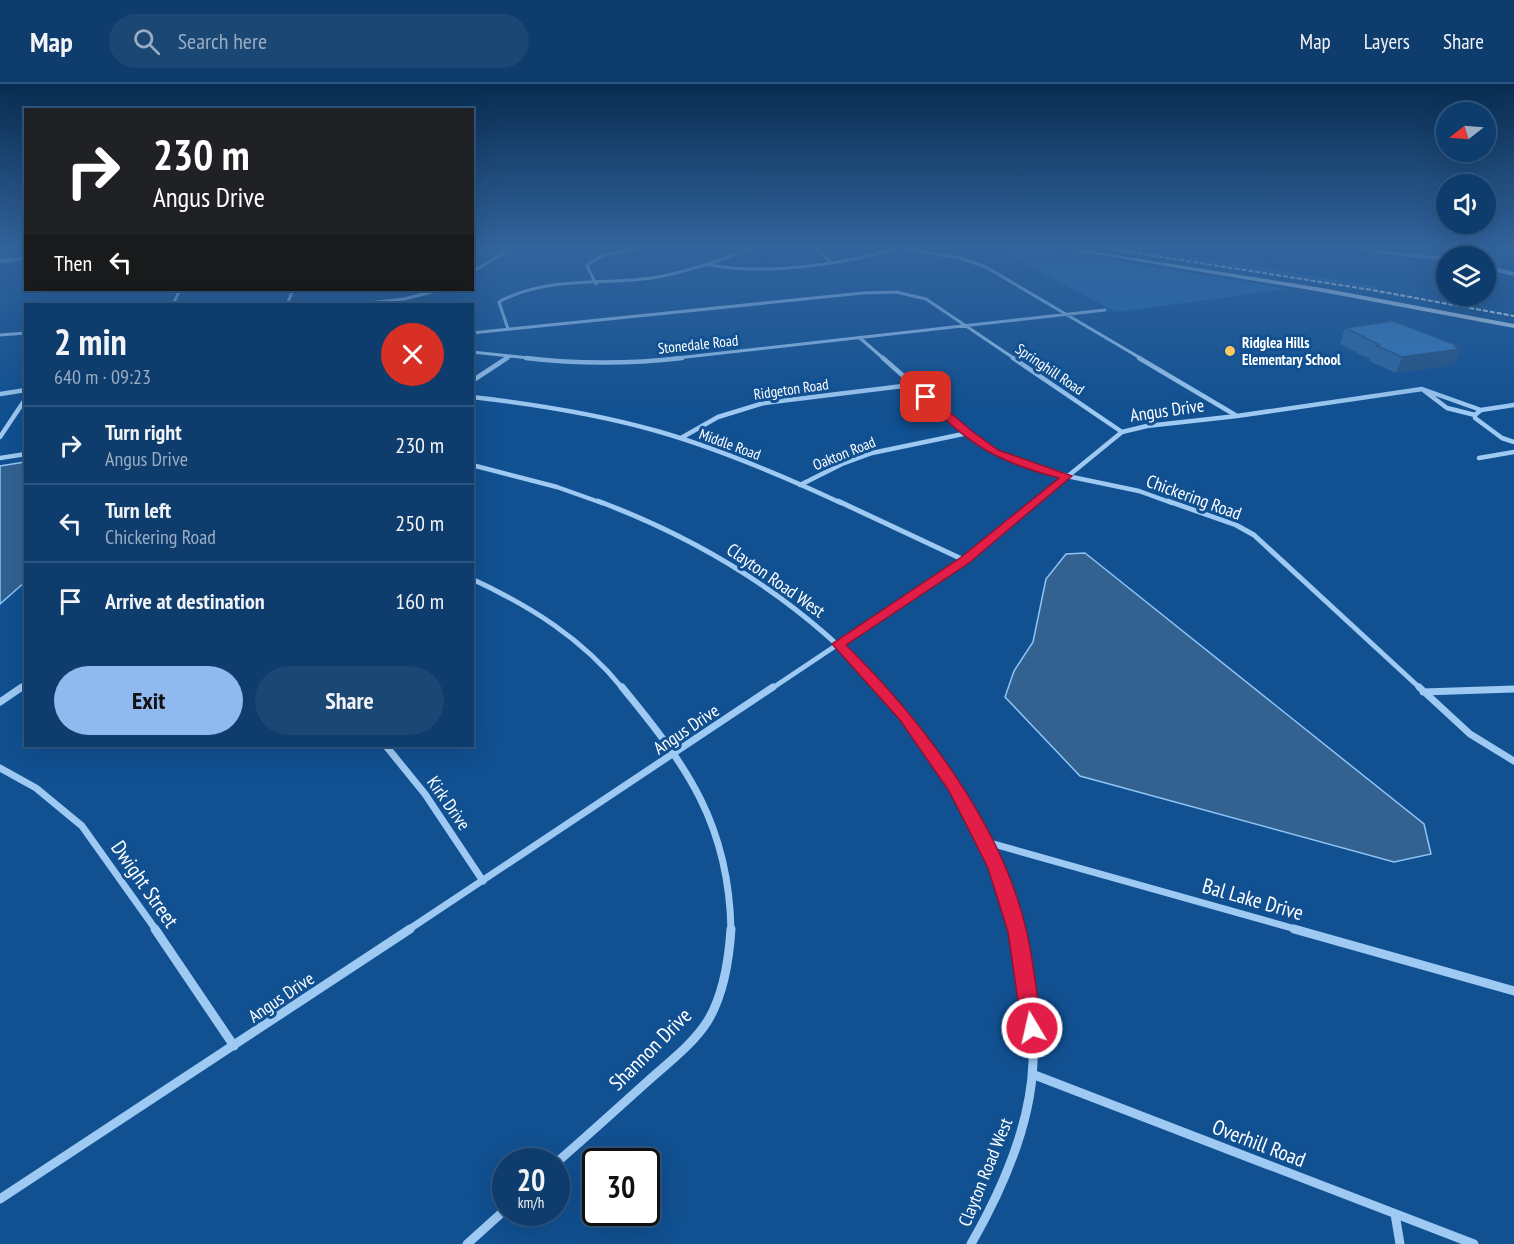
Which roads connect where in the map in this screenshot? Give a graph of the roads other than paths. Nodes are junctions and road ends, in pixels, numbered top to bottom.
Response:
1 (499, 303) edge
2 (774, 303) edge
3 (932, 303) edge
4 (1045, 303) edge
5 (1396, 303) edge
6 (1106, 310) dead end
7 (1064, 315) junction
8 (1514, 324) edge
9 (965, 326) junction
10 (508, 329) junction
11 (24, 333) edge
12 (474, 333) edge
13 (0, 335) edge
14 (860, 338) junction
15 (474, 352) edge
16 (509, 357) junction
17 (474, 380) edge
18 (911, 385) junction
19 (1422, 389) junction
20 (24, 390) edge
21 (0, 394) edge
22 (474, 397) edge
23 (24, 401) edge
24 (1514, 405) edge
25 (1481, 410) junction
26 (1475, 415) junction
27 (1237, 416) junction
28 (1122, 432) junction
29 (968, 433) junction
30 (0, 436) edge
31 (681, 438) junction
32 (1514, 442) edge
33 (1514, 452) edge
34 (24, 454) edge
35 (0, 458) edge
36 (1479, 458) dead end
37 (474, 465) edge
38 (1067, 476) junction
39 (800, 485) junction
40 (964, 560) junction
41 (474, 580) edge
42 (838, 644) junction
43 (24, 685) edge
44 (1514, 689) edge
45 (1422, 692) junction
46 (0, 702) edge
47 (387, 747) edge
48 (674, 755) junction
49 (1514, 761) edge
50 (0, 768) edge
51 (983, 840) junction
52 (483, 881) junction
53 (1514, 991) edge
54 (234, 1046) junction
55 (1032, 1074) junction
56 (570, 1151) edge
57 (0, 1199) edge
58 (1395, 1214) junction
59 (492, 1222) edge
60 (467, 1244) edge
61 (971, 1244) edge
62 (1400, 1244) edge
63 (1474, 1244) edge

1 - 10 street
2 - 10 street, Springhill Road
3 - 9 street, Springhill Road
4 - 7 street
5 - 8 main road
6 - 7 street, Stonedale Road
7 - 9 street, Stonedale Road
7 - 27 street
9 - 14 street, Stonedale Road
9 - 28 street, Springhill Road
10 - 12 street, Springhill Road
11 - 13 street
14 - 16 street, Stonedale Road
14 - 18 street, Chickering Road
15 - 16 street, Stonedale Road
16 - 17 street
18 - 29 street, Chickering Road
18 - 31 street, Ridgeton Road
19 - 25 street, Angus Drive
19 - 26 street
19 - 27 street, Angus Drive
20 - 21 street
22 - 31 street, Middle Road
23 - 30 street
24 - 25 street
25 - 26 street
26 - 32 street
27 - 28 street, Angus Drive
28 - 38 street, Angus Drive
29 - 38 street, Chickering Road
29 - 39 street, Oakton Road
31 - 39 street, Middle Road
33 - 36 street
34 - 35 street
37 - 42 street, Clayton Road West
38 - 40 street, Angus Drive
38 - 45 street, Chickering Road
39 - 40 street, Middle Road
40 - 42 street, Angus Drive
41 - 48 street, Shannon Drive
42 - 48 street, Angus Drive
42 - 51 street, Clayton Road West
43 - 46 street
44 - 45 street
45 - 49 street, Chickering Road
47 - 52 street, Kirk Drive
48 - 52 street, Angus Drive
48 - 56 street, Shannon Drive
50 - 54 street, Dwight Street
51 - 53 street, Bal Lake Drive
51 - 55 street, Clayton Road West
52 - 54 street, Angus Drive
54 - 57 street, Angus Drive
55 - 58 street, Overhill Road
55 - 61 street, Clayton Road West
58 - 62 street
58 - 63 street, Overhill Road
59 - 60 street

